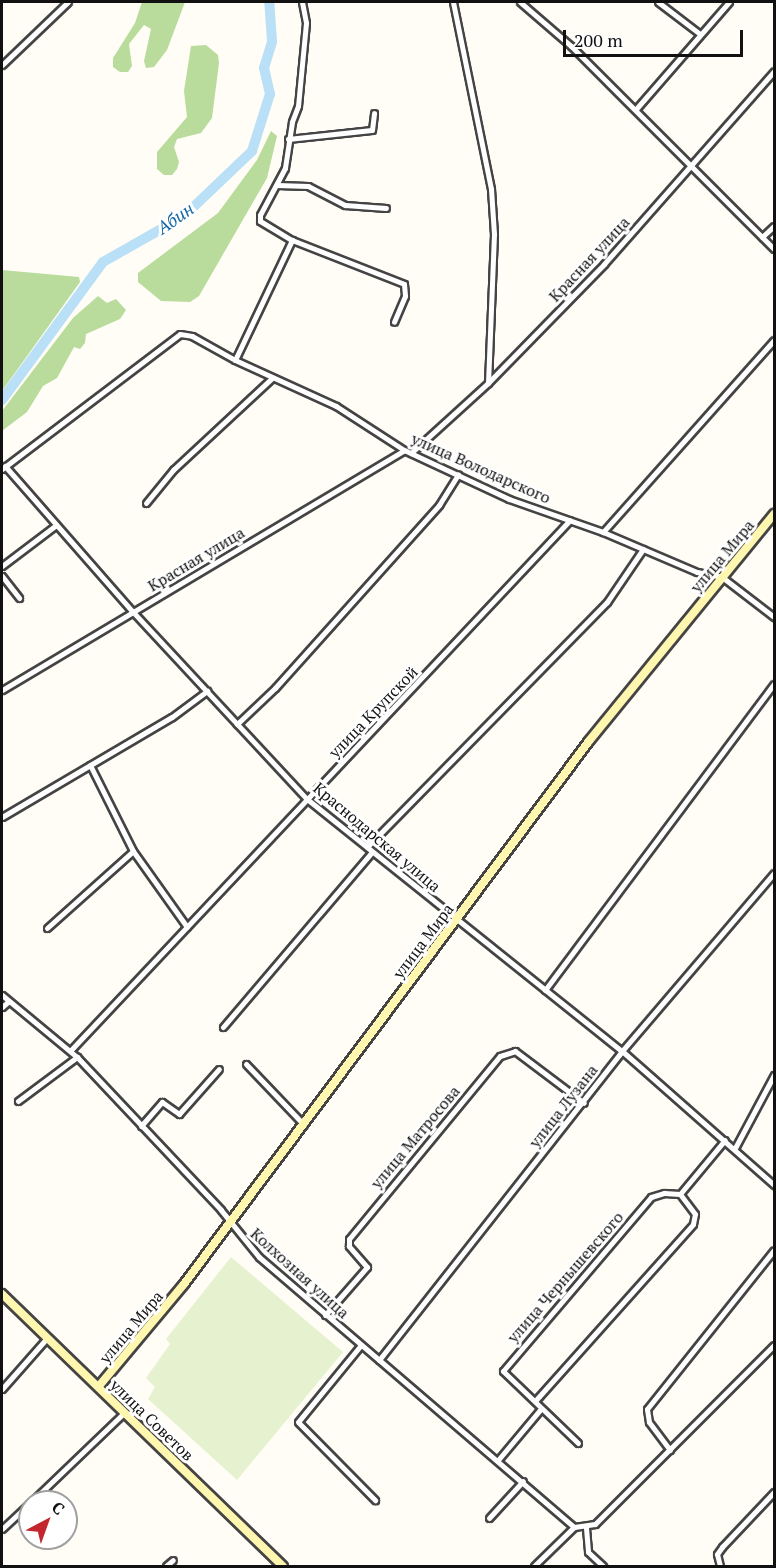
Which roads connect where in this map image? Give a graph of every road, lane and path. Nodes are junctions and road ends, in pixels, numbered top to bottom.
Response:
1 (68, 2) edge
2 (302, 2) edge
3 (453, 2) edge
4 (520, 2) edge
5 (658, 2) edge
6 (729, 2) edge
7 (700, 34) junction
8 (2, 65) edge
9 (774, 71) edge
10 (636, 109) junction
11 (374, 112) dead end
12 (288, 139) junction
13 (690, 166) junction
14 (277, 185) junction
15 (386, 208) dead end
16 (774, 226) edge
17 (762, 237) junction
18 (292, 240) junction
19 (774, 249) edge
20 (394, 322) dead end
21 (774, 340) edge
22 (235, 360) junction
23 (272, 378) junction
24 (488, 383) junction
25 (404, 450) junction
26 (411, 453) junction
27 (3, 467) edge
28 (458, 475) junction
29 (146, 503) dead end
30 (774, 514) edge
31 (570, 520) junction
32 (56, 525) junction
33 (603, 532) junction
34 (643, 549) junction
35 (2, 566) edge
36 (2, 576) edge
37 (722, 576) junction
38 (19, 598) dead end
39 (133, 612) junction
40 (774, 617) edge
41 (774, 684) edge
42 (2, 690) edge
43 (207, 691) junction
44 (237, 724) junction
45 (90, 765) junction
46 (307, 798) junction
47 (2, 817) edge
48 (370, 849) junction
49 (133, 851) junction
50 (774, 873) edge
51 (455, 920) junction
52 (187, 927) junction
53 (47, 928) dead end
54 (544, 990) junction
55 (2, 995) edge
56 (9, 1001) junction
57 (2, 1007) edge
58 (224, 1027) dead end
59 (622, 1051) junction
60 (70, 1052) junction
61 (76, 1057) junction
62 (246, 1064) dead end
63 (219, 1069) dead end
64 (774, 1075) edge
65 (18, 1101) dead end
66 (584, 1103) junction
67 (304, 1125) junction
68 (141, 1126) junction
69 (725, 1140) junction
70 (735, 1148) junction
71 (774, 1185) edge
72 (680, 1194) junction
73 (229, 1224) junction
74 (774, 1250) edge
75 (2, 1294) edge
76 (325, 1315) junction
77 (47, 1338) junction
78 (361, 1345) junction
79 (774, 1345) edge
80 (379, 1360) junction
81 (99, 1386) junction
82 (2, 1389) edge
83 (535, 1401) junction
84 (540, 1410) junction
85 (125, 1412) junction
86 (578, 1443) dead end
87 (670, 1450) junction
88 (498, 1460) junction
89 (523, 1481) junction
90 (44, 1490) edge
91 (774, 1492) edge
92 (375, 1500) dead end
93 (18, 1514) edge
94 (489, 1518) dead end
95 (574, 1527) junction
96 (585, 1528) junction
97 (2, 1529) edge
98 (172, 1560) dead end
99 (166, 1566) edge
100 (283, 1566) edge
101 (534, 1566) edge
102 (603, 1566) edge
103 (720, 1566) edge

1 - 8 street
2 - 12 street
3 - 24 street
4 - 10 street
5 - 7 street
6 - 7 street
7 - 10 street
9 - 13 street, Красная улица
10 - 13 street
11 - 12 street
12 - 14 street
13 - 17 street
13 - 24 street, Красная улица
14 - 15 street
14 - 18 street
16 - 17 street
17 - 19 street
18 - 20 street
18 - 22 street
21 - 33 street
22 - 23 street, улица Володарского
22 - 27 street, улица Володарского
23 - 25 street, улица Володарского
23 - 29 street
24 - 26 street, Красная улица
25 - 26 street, улица Володарского
25 - 39 street, Красная улица
26 - 28 street, улица Володарского
27 - 32 street, Краснодарская улица
28 - 31 street, улица Володарского
28 - 44 street
30 - 37 main road, улица Мира
31 - 33 street, улица Володарского
31 - 46 street, улица Крупской
32 - 35 street
32 - 39 street, Краснодарская улица
33 - 34 street, улица Володарского
34 - 37 street, улица Володарского
34 - 48 street
36 - 38 street
37 - 40 street, улица Володарского
37 - 51 main road, улица Мира
39 - 42 street, Красная улица
39 - 43 street, Краснодарская улица
41 - 54 street
43 - 44 street, Краснодарская улица
43 - 45 street
44 - 46 street, Краснодарская улица
45 - 47 street
45 - 49 street
46 - 48 street, Краснодарская улица
46 - 52 street, улица Крупской
48 - 51 street, Краснодарская улица
48 - 58 street
49 - 52 street
49 - 53 street
50 - 59 street, улица Лузана
51 - 54 street, Краснодарская улица
51 - 67 main road, улица Мира
52 - 60 street, улица Крупской
54 - 59 street, Краснодарская улица
55 - 56 street, Колхозная улица
56 - 57 street
56 - 60 street, Колхозная улица
59 - 66 street, улица Лузана
59 - 69 street, Краснодарская улица
60 - 61 street, Колхозная улица
61 - 65 street
61 - 68 street, Колхозная улица
62 - 67 street
63 - 68 street
64 - 70 street
66 - 76 street, улица Матросова
66 - 80 street, улица Лузана
67 - 73 main road, улица Мира
68 - 73 street, Колхозная улица
69 - 70 street, Краснодарская улица
69 - 72 street
70 - 71 street, Краснодарская улица
72 - 83 street
72 - 83 street, улица Чернышевского
73 - 76 street, Колхозная улица
73 - 81 main road, улица Мира
74 - 87 street
75 - 77 main road, улица Советов
76 - 78 street, Колхозная улица
77 - 81 main road, улица Советов
77 - 82 street
78 - 80 street, Колхозная улица
78 - 92 street
79 - 87 street
80 - 88 street, Колхозная улица
81 - 85 main road, улица Советов
83 - 84 street, улица Чернышевского
84 - 86 street, улица Чернышевского
84 - 88 street
85 - 90 street
85 - 100 main road, улица Советов
87 - 96 street
88 - 89 street, Колхозная улица
89 - 94 street
89 - 95 street, Колхозная улица
91 - 103 street
93 - 97 street
95 - 96 street
95 - 101 street
96 - 102 street
98 - 99 street

